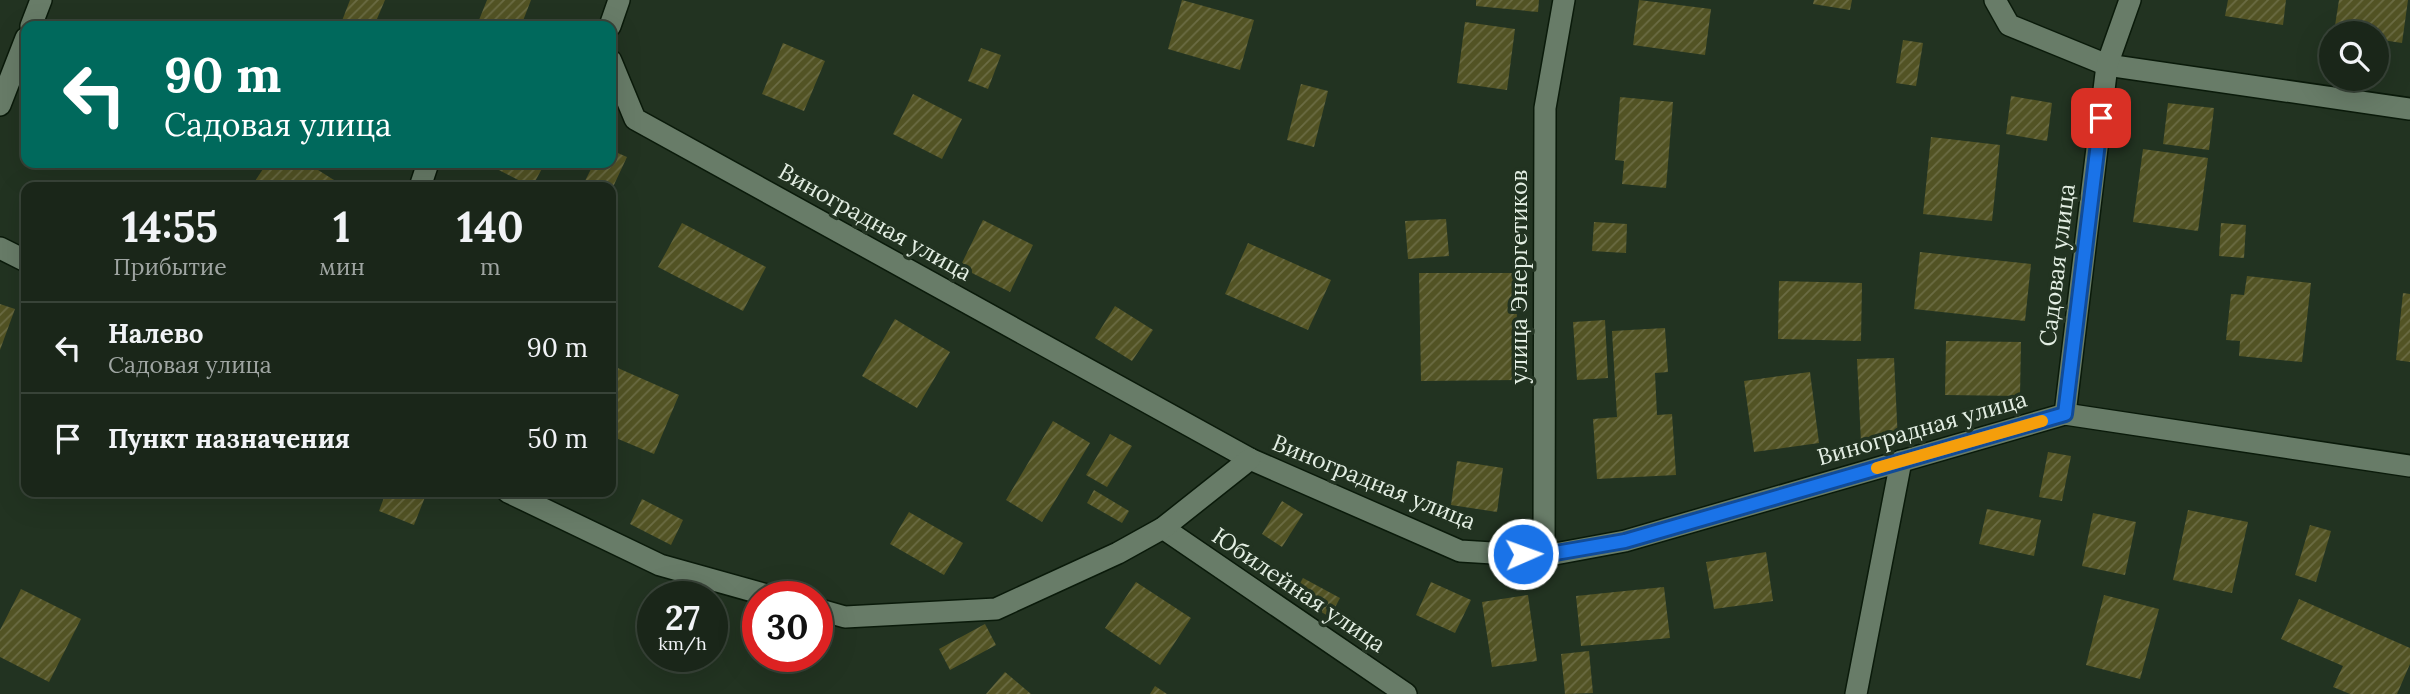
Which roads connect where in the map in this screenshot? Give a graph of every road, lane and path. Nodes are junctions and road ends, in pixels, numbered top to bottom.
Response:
1 (41, 0) edge
2 (619, 0) edge
3 (1564, 0) edge
4 (1995, 0) edge
5 (2130, 0) edge
6 (33, 21) edge
7 (612, 21) edge
8 (21, 51) edge
9 (2107, 65) junction
10 (616, 73) edge
11 (0, 105) edge
12 (2410, 108) edge
13 (0, 248) edge
14 (21, 258) edge
15 (2065, 414) junction
16 (1250, 459) junction
17 (1901, 461) junction
18 (2410, 466) edge
19 (518, 497) edge
20 (1163, 528) junction
21 (1544, 555) junction
22 (742, 588) edge
23 (833, 614) edge
24 (1406, 694) edge
25 (1856, 694) edge

1 - 6 street
2 - 7 street
3 - 21 street, улица Энергетиков
4 - 9 street
5 - 9 street, Садовая улица
8 - 11 street
9 - 12 street
9 - 15 street, Садовая улица
10 - 16 street, Виноградная улица
13 - 14 street
15 - 17 street, Виноградная улица
15 - 18 street, Виноградная улица
16 - 20 street, Юбилейная улица
16 - 21 street, Виноградная улица
17 - 21 street, Виноградная улица
17 - 25 street
19 - 22 street
20 - 23 street, Юбилейная улица
20 - 24 street, Юбилейная улица

